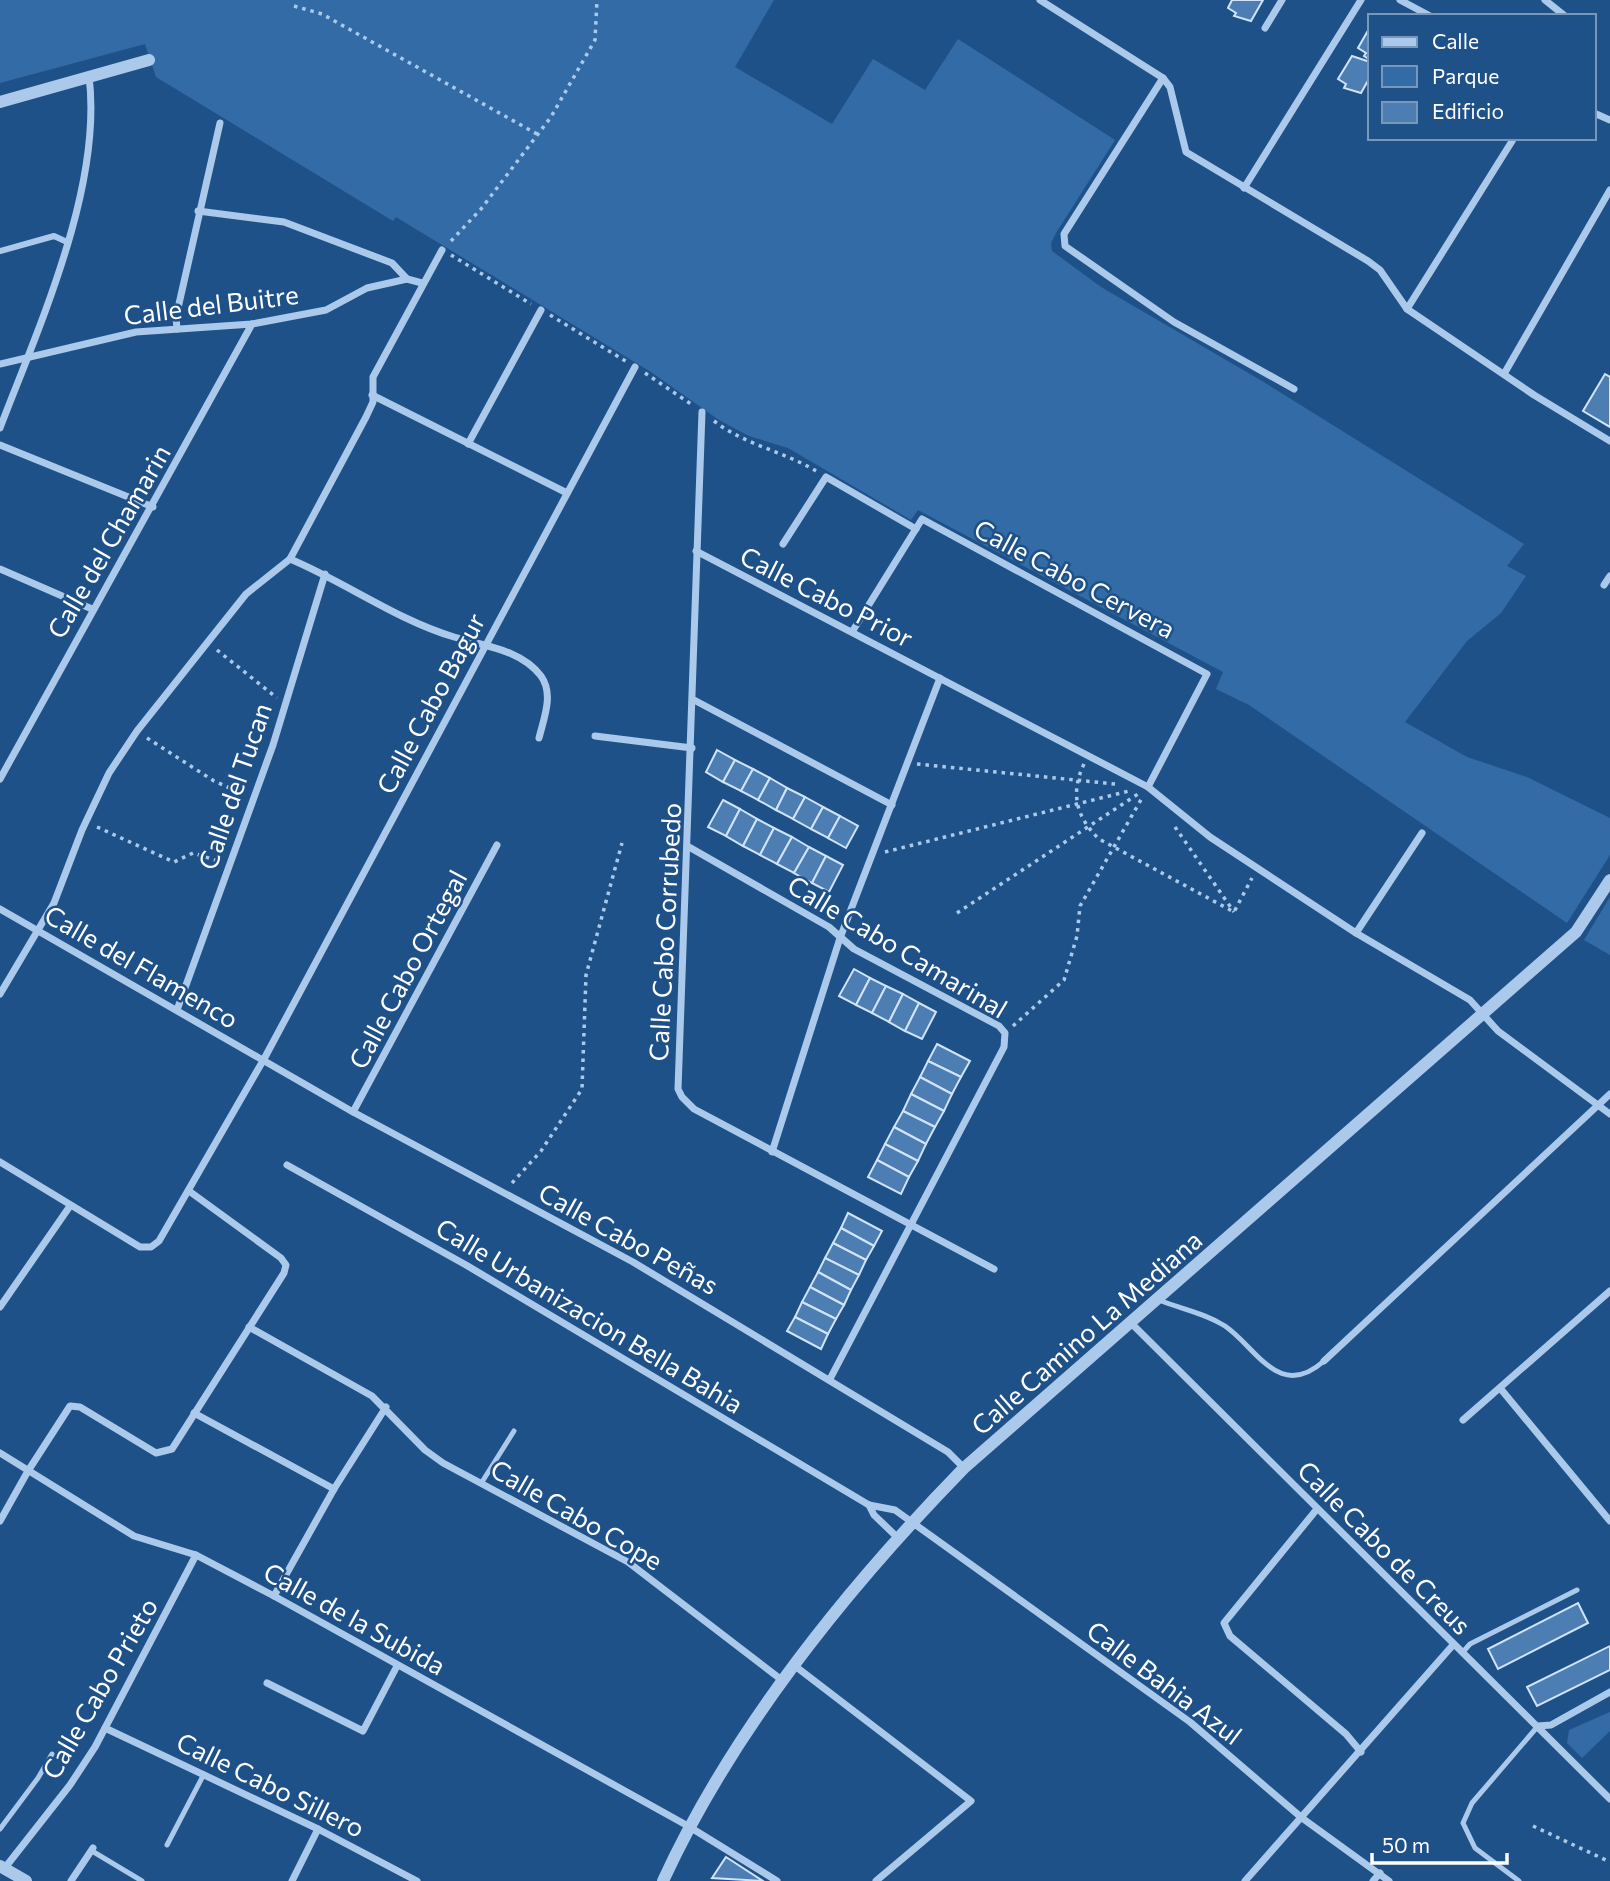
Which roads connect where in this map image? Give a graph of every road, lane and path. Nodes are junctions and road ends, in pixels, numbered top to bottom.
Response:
1 (597, 0) edge
2 (1040, 0) edge
3 (1282, 0) edge
4 (1361, 0) edge
5 (1400, 0) edge
6 (1545, 0) edge
7 (294, 6) dead end
8 (1425, 14) edge
9 (1562, 14) edge
10 (1265, 28) dead end
11 (149, 60) dead end
12 (89, 75) junction
13 (1163, 78) junction
14 (0, 102) edge
15 (220, 123) dead end
16 (537, 134) junction
17 (1513, 140) edge
18 (1244, 188) junction
19 (1610, 190) edge
20 (198, 211) junction
21 (68, 242) junction
22 (442, 250) joint
23 (0, 251) edge
24 (407, 279) junction
25 (422, 283) junction
26 (1407, 309) junction
27 (541, 310) dead end
28 (252, 324) junction
29 (177, 329) junction
30 (27, 358) junction
31 (0, 364) edge
32 (635, 367) dead end
33 (1503, 374) junction
34 (1294, 389) dead end
35 (372, 395) junction
36 (702, 412) dead end
37 (0, 428) edge
38 (1610, 441) edge
39 (468, 444) junction
40 (0, 445) edge
41 (567, 493) junction
42 (153, 507) junction
43 (916, 529) junction
44 (783, 544) dead end
45 (696, 551) junction
46 (289, 559) junction
47 (0, 569) edge
48 (325, 574) junction
49 (1610, 576) edge
50 (1604, 585) dead end
51 (92, 608) junction
52 (852, 632) junction
53 (208, 642) junction
54 (485, 645) junction
55 (940, 678) junction
56 (694, 701) junction
57 (285, 705) junction
58 (137, 731) junction
59 (595, 736) dead end
60 (540, 738) dead end
61 (692, 748) junction
62 (1088, 756) junction
63 (908, 764) junction
64 (0, 779) edge
65 (1076, 780) junction
66 (1148, 787) junction
67 (254, 798) junction
68 (1077, 802) junction
69 (892, 805) junction
70 (86, 821) junction
71 (1172, 821) dead end
72 (1087, 828) junction
73 (1422, 834) dead end
74 (622, 843) dead end
75 (497, 845) dead end
76 (689, 847) junction
77 (1114, 847) junction
78 (873, 855) junction
79 (229, 865) junction
80 (1258, 868) junction
81 (1610, 880) edge
82 (0, 909) edge
83 (1234, 912) junction
84 (957, 913) dead end
85 (38, 931) junction
86 (1356, 933) junction
87 (840, 938) junction
88 (0, 993) edge
89 (177, 1010) junction
90 (1483, 1014) junction
91 (1005, 1033) junction
92 (264, 1059) junction
93 (1610, 1094) edge
94 (1598, 1106) junction
95 (353, 1112) junction
96 (1610, 1114) edge
97 (772, 1152) junction
98 (0, 1162) edge
99 (287, 1165) dead end
100 (189, 1191) junction
101 (503, 1192) junction
102 (70, 1206) junction
103 (909, 1225) junction
104 (994, 1269) dead end
105 (1610, 1291) edge
106 (1158, 1300) junction
107 (0, 1307) edge
108 (1132, 1324) junction
109 (249, 1327) junction
110 (1324, 1361) joint
111 (830, 1379) junction
112 (1500, 1388) junction
113 (386, 1408) junction
114 (194, 1413) junction
115 (1463, 1420) dead end
116 (514, 1431) dead end
117 (0, 1453) edge
118 (964, 1468) junction
119 (28, 1471) junction
120 (482, 1482) junction
121 (334, 1489) junction
122 (869, 1505) junction
123 (1317, 1509) junction
124 (0, 1521) edge
125 (1610, 1521) edge
126 (912, 1522) junction
127 (898, 1538) junction
128 (196, 1555) junction
129 (1577, 1590) dead end
130 (274, 1596) junction
131 (1453, 1645) junction
132 (1462, 1653) junction
133 (397, 1666) junction
134 (795, 1667) junction
135 (783, 1681) junction
136 (267, 1683) dead end
137 (1610, 1692) edge
138 (1538, 1726) junction
139 (105, 1728) junction
140 (1362, 1752) junction
141 (52, 1754) dead end
142 (204, 1774) junction
143 (1610, 1799) edge
144 (1302, 1818) junction
145 (688, 1826) junction
146 (1532, 1826) dead end
147 (0, 1829) edge
148 (318, 1829) junction
149 (167, 1845) dead end
150 (92, 1850) joint
151 (1610, 1862) edge
152 (2, 1867) edge
153 (1380, 1873) junction
154 (26, 1881) edge
155 (71, 1881) edge
156 (142, 1881) edge
157 (292, 1881) edge
158 (417, 1881) edge
159 (663, 1881) edge
160 (777, 1881) edge
161 (876, 1881) edge
162 (1245, 1881) edge
163 (1373, 1881) edge
164 (1389, 1881) edge
165 (1519, 1881) edge

1 - 16 path
2 - 13 street
3 - 10 street
4 - 18 street
5 - 8 street
6 - 9 street
7 - 16 path
11 - 12 street
12 - 14 street
12 - 21 street
13 - 18 street
13 - 34 street
15 - 20 street
16 - 22 path
17 - 26 street
18 - 26 street
19 - 33 street
20 - 24 street
20 - 29 street
21 - 23 street
21 - 30 street
22 - 25 street
24 - 25 street, Calle del Buitre
24 - 28 street, Calle del Buitre
25 - 35 street
26 - 33 street
27 - 39 street
28 - 29 street, Calle del Buitre
28 - 42 street, Calle del Chamarin
29 - 30 street, Calle del Buitre
30 - 31 street, Calle del Buitre
30 - 37 street
32 - 41 street, Calle Cabo Bagur
33 - 38 street
35 - 39 street
35 - 46 street
36 - 45 street, Calle Cabo Corrubedo
39 - 41 street
40 - 42 street
41 - 54 street, Calle Cabo Bagur
42 - 51 street, Calle del Chamarin
43 - 44 street
43 - 52 street
43 - 66 street, Calle Cabo Cervera
45 - 52 street, Calle Cabo Prior
45 - 56 street, Calle Cabo Corrubedo
46 - 48 street
46 - 53 street
47 - 51 street
48 - 54 street
48 - 57 street, Calle del Tucan
49 - 50 street
51 - 64 street, Calle del Chamarin
52 - 55 street, Calle Cabo Prior
53 - 57 path
53 - 58 street
54 - 60 street
54 - 92 street, Calle Cabo Bagur
55 - 62 street, Calle Cabo Prior
55 - 63 street
56 - 61 street, Calle Cabo Corrubedo
56 - 69 street
57 - 67 street, Calle del Tucan
58 - 67 path
58 - 70 street
59 - 61 street
61 - 76 street, Calle Cabo Corrubedo
62 - 65 path
62 - 66 street, Calle Cabo Prior
63 - 65 path
63 - 69 street
65 - 66 path
65 - 68 path
66 - 68 path
66 - 72 path
66 - 77 path
66 - 80 street, Calle Cabo Prior
67 - 79 street, Calle del Tucan
68 - 72 path
68 - 78 path
69 - 78 street
70 - 79 path
70 - 85 street
71 - 83 path
72 - 77 path
72 - 84 path
73 - 86 street
74 - 101 path
75 - 95 street, Calle Cabo Ortegal
76 - 87 street, Calle Cabo Camarinal
76 - 97 street, Calle Cabo Corrubedo
77 - 83 path
77 - 91 path
78 - 87 street
79 - 89 street, Calle del Tucan
80 - 83 path
80 - 86 street, Calle Cabo Prior
81 - 90 street, Calle Camino La Mediana
82 - 85 street, Calle del Flamenco
85 - 88 street
85 - 89 street, Calle del Flamenco
86 - 90 street, Calle Cabo Prior
87 - 91 street, Calle Cabo Camarinal
87 - 97 street
89 - 92 street, Calle del Flamenco
90 - 94 street, Calle Cabo Prior
90 - 106 street, Calle Camino La Mediana
91 - 103 street, Calle Cabo Camarinal
92 - 95 street, Calle Cabo Peñas
92 - 100 street, Calle Cabo Bagur
93 - 94 street
94 - 96 street, Calle Cabo Prior
94 - 110 street
95 - 101 street, Calle Cabo Peñas
97 - 103 street, Calle Cabo Corrubedo
98 - 102 street
99 - 122 street, Calle Urbanizacion Bella Bahia
100 - 102 street, Calle Cabo Bagur
100 - 109 street
101 - 111 street, Calle Cabo Peñas
102 - 107 street
103 - 104 street, Calle Cabo Corrubedo
103 - 111 street, Calle Cabo Camarinal
105 - 112 street
106 - 108 street, Calle Camino La Mediana
106 - 110 lane
108 - 118 street, Calle Camino La Mediana
108 - 123 street, Calle Cabo de Creus
109 - 113 street, Calle Cabo Cope
109 - 114 street
111 - 118 street, Calle Cabo Peñas
112 - 115 street
112 - 125 street
113 - 120 street, Calle Cabo Cope
113 - 121 street
114 - 119 street
114 - 121 street
116 - 120 lane
117 - 119 street, Calle de la Subida
118 - 126 street, Calle Camino La Mediana
119 - 124 street
119 - 128 street, Calle de la Subida
120 - 135 street, Calle Cabo Cope
121 - 130 street
122 - 126 street, Calle Urbanizacion Bella Bahia
122 - 127 street, Calle Urbanizacion Bella Bahia
123 - 131 street, Calle Cabo de Creus
123 - 140 street
126 - 127 street, Calle Camino La Mediana
126 - 144 street, Calle Bahia Azul
127 - 134 street, Calle Camino La Mediana
128 - 130 street, Calle de la Subida
128 - 139 street, Calle Cabo Prieto
129 - 132 lane
130 - 133 street, Calle de la Subida
131 - 132 street, Calle Cabo de Creus
131 - 140 street
132 - 138 street, Calle Cabo de Creus
133 - 136 street
133 - 145 street, Calle de la Subida
134 - 135 street, Calle Camino La Mediana
134 - 161 street
135 - 145 street, Calle Camino La Mediana
137 - 138 street
138 - 143 street, Calle Cabo de Creus
138 - 165 lane
139 - 142 street, Calle Cabo Sillero
139 - 152 street, Calle Cabo Prieto
140 - 144 street
141 - 147 lane
142 - 148 street, Calle Cabo Sillero
142 - 149 lane
144 - 153 street, Calle Bahia Azul
144 - 162 street
145 - 159 street, Calle Camino La Mediana
145 - 160 street, Calle de la Subida
146 - 151 path
148 - 157 street
148 - 158 street, Calle Cabo Sillero
150 - 155 street
150 - 156 lane
152 - 154 street
153 - 163 street
153 - 164 street, Calle Bahia Azul

